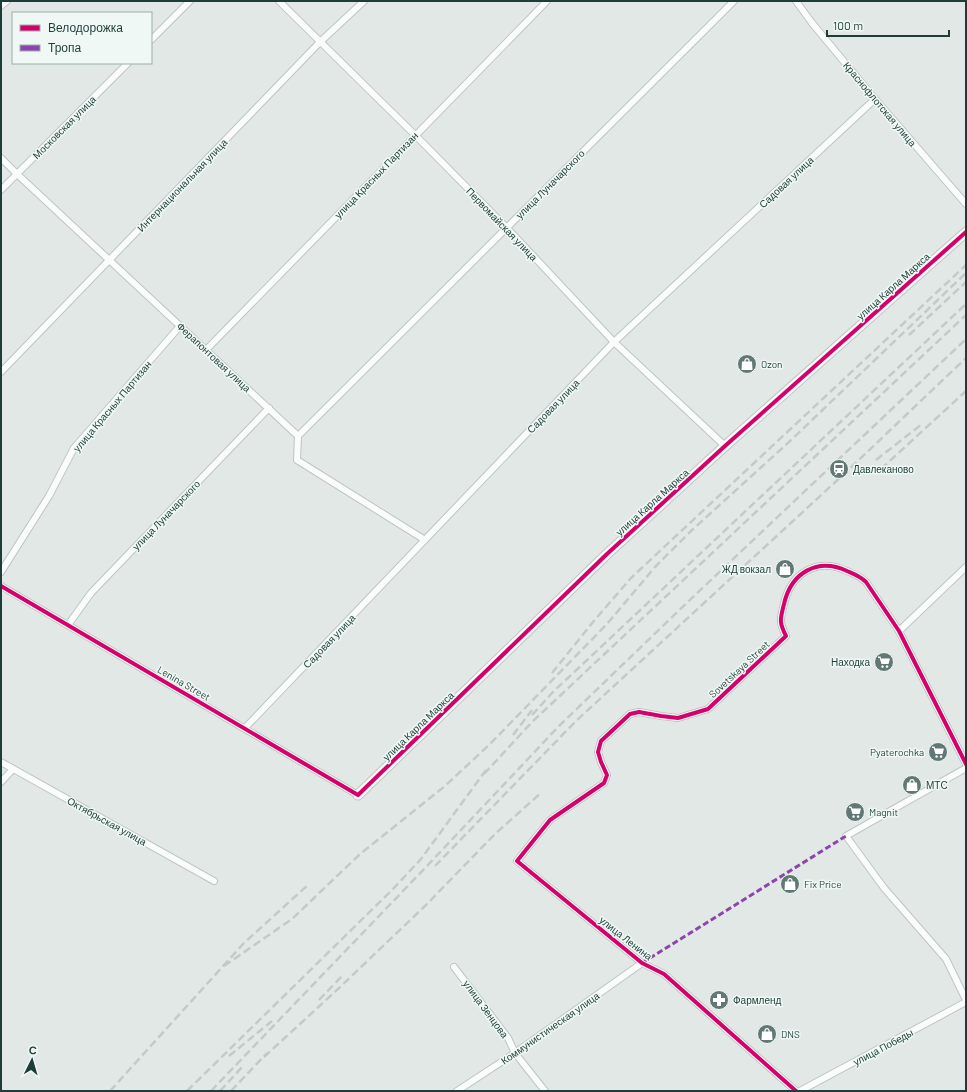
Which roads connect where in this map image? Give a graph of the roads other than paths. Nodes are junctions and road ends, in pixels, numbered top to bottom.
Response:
1 (7, 1) edge
2 (190, 1) edge
3 (279, 1) edge
4 (364, 1) edge
5 (547, 1) edge
6 (734, 1) edge
7 (796, 1) edge
8 (1, 6) edge
9 (152, 39) edge
10 (320, 42) junction
11 (127, 64) edge
12 (875, 99) junction
13 (415, 135) junction
14 (1, 158) edge
15 (17, 174) junction
16 (1, 190) edge
17 (966, 204) edge
18 (506, 227) junction
19 (966, 232) edge
20 (110, 260) junction
21 (180, 326) junction
22 (614, 342) junction
23 (206, 350) junction
24 (1, 372) edge
25 (269, 408) junction
26 (298, 436) junction
27 (725, 446) junction
28 (425, 540) junction
29 (966, 566) edge
30 (1, 572) edge
31 (1, 586) edge
32 (68, 625) junction
33 (899, 631) junction
34 (245, 728) junction
35 (1, 762) edge
36 (966, 764) edge
37 (13, 768) junction
38 (966, 768) edge
39 (1, 782) edge
40 (358, 794) joint
41 (517, 861) joint
42 (214, 881) dead end
43 (642, 963) junction
44 (454, 967) dead end
45 (966, 1001) edge
46 (515, 1053) junction
47 (458, 1091) edge
48 (545, 1091) edge
49 (796, 1091) edge
50 (800, 1091) edge

1 - 8 street
2 - 9 street
3 - 10 street, Первомайская улица
4 - 10 street, Интернациональная улица
5 - 13 street, улица Красных Партизан
6 - 18 street, улица Луначарского
7 - 12 street, Краснофлотская улица
10 - 13 street, Первомайская улица
10 - 20 street, Интернациональная улица
11 - 15 street, Московская улица
12 - 17 street, Краснофлотская улица
12 - 22 street, Садовая улица
13 - 18 street, Первомайская улица
13 - 23 street, улица Красных Партизан
14 - 15 street, Ферапонтовая улица
15 - 16 street, Московская улица
15 - 20 street, Ферапонтовая улица
18 - 22 street, Первомайская улица
18 - 26 street, улица Луначарского
19 - 27 street, улица Карла Маркса
20 - 21 street, Ферапонтовая улица
20 - 24 street, Интернациональная улица
21 - 23 street, Ферапонтовая улица
21 - 30 street, улица Красных Партизан
22 - 27 street, Первомайская улица
22 - 28 street, Садовая улица
23 - 25 street, Ферапонтовая улица
25 - 26 street, Ферапонтовая улица
25 - 32 street, улица Луначарского
26 - 28 street
27 - 40 street, улица Карла Маркса
28 - 34 street, Садовая улица
29 - 33 street
31 - 32 street, Lenina Street
32 - 34 street, Lenina Street
33 - 36 street, Sovetskaya Street
33 - 41 street, Sovetskaya Street
34 - 40 street, Lenina Street
35 - 37 street, Октябрьская улица
37 - 39 street
37 - 42 street, Октябрьская улица
38 - 45 street
41 - 43 street, улица Ленина
43 - 46 street, Коммунистическая улица
43 - 49 street, улица Ленина
44 - 46 street, улица Зенцова
45 - 50 street, улица Победы
46 - 47 street, Коммунистическая улица
46 - 48 street, улица Зенцова

